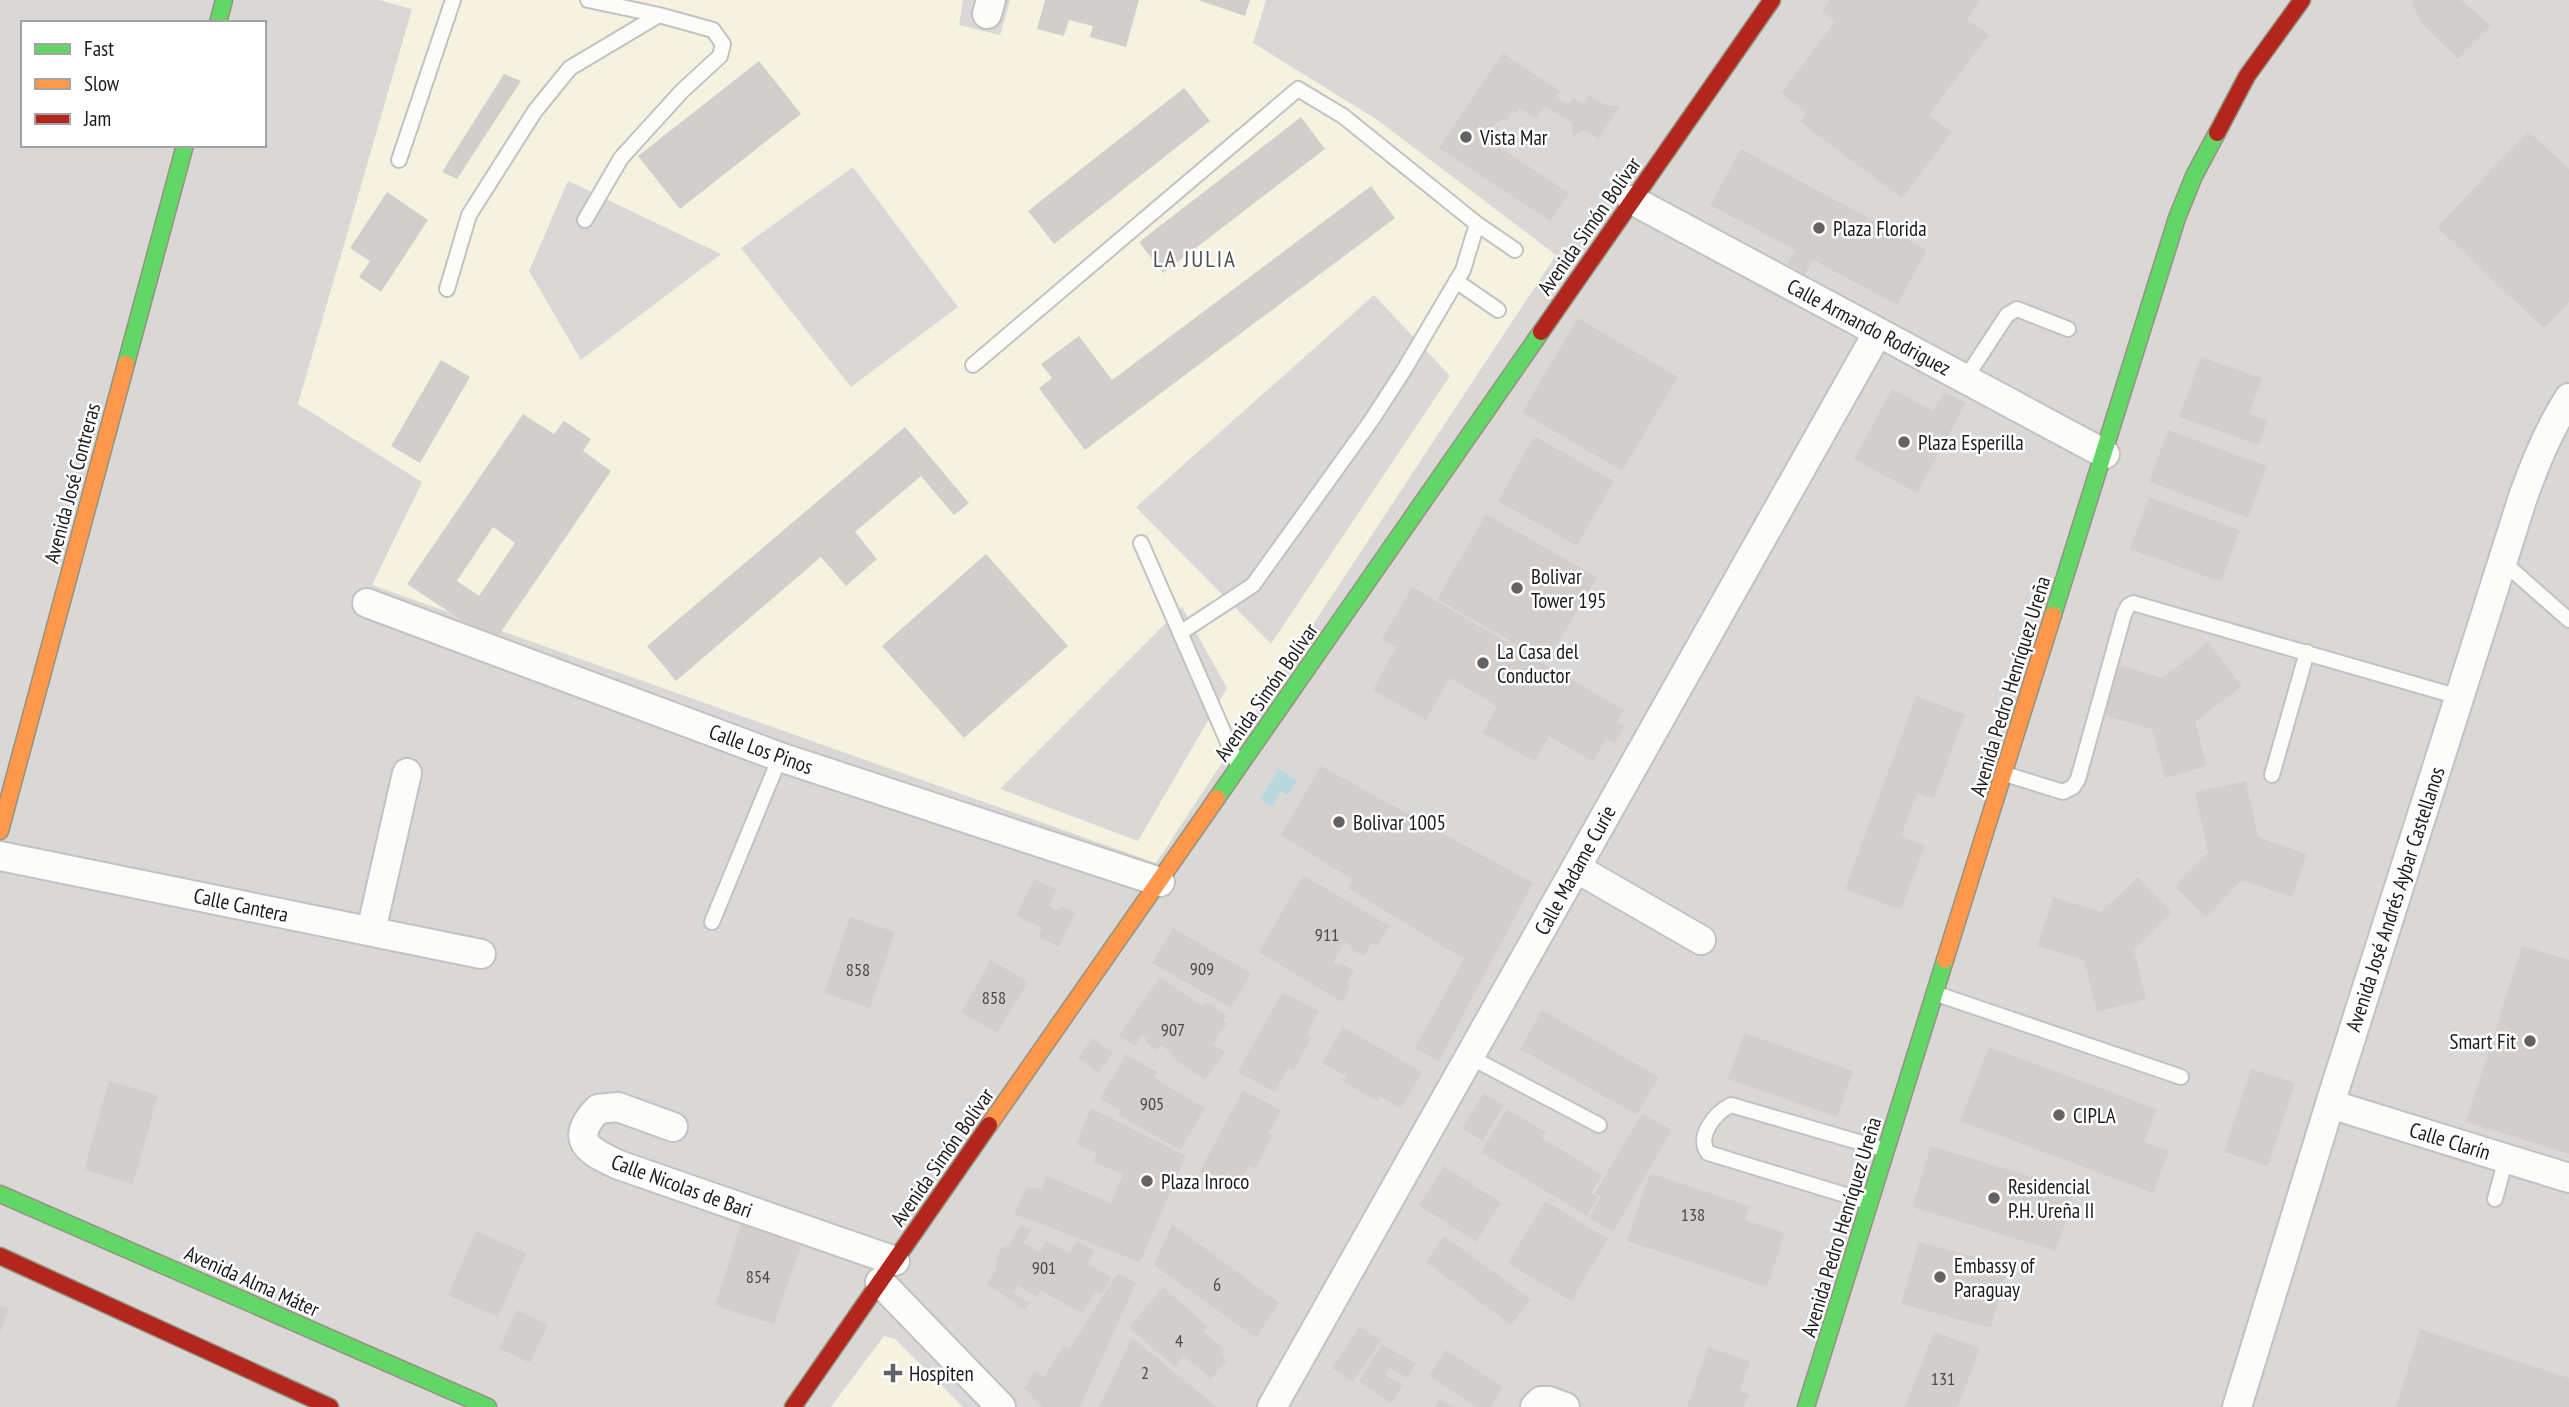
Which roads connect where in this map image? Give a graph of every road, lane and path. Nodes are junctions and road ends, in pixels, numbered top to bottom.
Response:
1 (224, 0) edge
2 (453, 0) edge
3 (588, 0) edge
4 (1772, 0) edge
5 (2302, 0) edge
6 (659, 15) junction
7 (219, 21) edge
8 (184, 147) edge
9 (399, 160) dead end
10 (1632, 201) junction
11 (585, 220) dead end
12 (1477, 224) junction
13 (1514, 250) dead end
14 (1456, 281) junction
15 (447, 289) dead end
16 (1498, 310) dead end
17 (2068, 329) dead end
18 (1878, 332) junction
19 (973, 365) dead end
20 (1965, 379) junction
21 (2569, 398) edge
22 (2105, 454) junction
23 (1141, 544) dead end
24 (2502, 561) junction
25 (367, 603) dead end
26 (2569, 620) edge
27 (1180, 633) junction
28 (2307, 652) junction
29 (2459, 697) junction
30 (780, 757) junction
31 (1239, 767) junction
32 (407, 773) dead end
33 (2005, 774) junction
34 (2272, 775) dead end
35 (0, 831) edge
36 (0, 856) edge
37 (1576, 869) junction
38 (1160, 882) junction
39 (712, 922) dead end
40 (372, 931) junction
41 (1701, 940) dead end
42 (481, 954) dead end
43 (1936, 993) junction
44 (1470, 1057) junction
45 (2181, 1077) dead end
46 (2330, 1104) junction
47 (1600, 1125) dead end
48 (673, 1126) dead end
49 (1887, 1151) junction
50 (2506, 1158) junction
51 (2569, 1178) edge
52 (0, 1194) edge
53 (2495, 1199) dead end
54 (1870, 1203) junction
55 (0, 1256) edge
56 (888, 1271) junction
57 (330, 1407) edge
58 (488, 1407) edge
59 (793, 1407) edge
60 (1001, 1407) edge
61 (1272, 1407) edge
62 (1535, 1407) edge
63 (1565, 1407) edge
64 (1806, 1407) edge
65 (2237, 1407) edge

1 - 7 main road
2 - 9 lane
3 - 6 lane
4 - 10 main road, Avenida Simón Bolívar
5 - 22 main road, Avenida Pedro Henríquez Ureña
6 - 11 lane
6 - 15 lane
8 - 35 main road, Avenida José Contreras
10 - 18 street, Calle Armando Rodriguez
10 - 31 main road, Avenida Simón Bolívar
12 - 13 lane
12 - 14 lane
12 - 19 lane
14 - 16 lane
14 - 27 lane
17 - 20 lane
18 - 20 street, Calle Armando Rodriguez
18 - 37 street, Calle Madame Curie
20 - 22 street, Calle Armando Rodriguez
21 - 24 street, Avenida José Andrés Aybar Castellanos
22 - 33 main road, Avenida Pedro Henríquez Ureña
23 - 27 lane
24 - 26 lane
24 - 29 street, Avenida José Andrés Aybar Castellanos
25 - 30 street, Calle Los Pinos
27 - 31 lane
28 - 29 lane
28 - 33 lane
28 - 34 lane
29 - 46 street, Avenida José Andrés Aybar Castellanos
30 - 38 street, Calle Los Pinos
30 - 39 lane
31 - 38 main road, Avenida Simón Bolívar
32 - 40 street
33 - 43 main road, Avenida Pedro Henríquez Ureña
36 - 40 street, Calle Cantera
37 - 41 street
37 - 44 street, Calle Madame Curie
38 - 56 main road, Avenida Simón Bolívar
40 - 42 street, Calle Cantera
43 - 45 lane
43 - 49 main road, Avenida Pedro Henríquez Ureña
44 - 47 lane
44 - 61 street, Calle Madame Curie
46 - 50 street, Calle Clarín
46 - 65 street, Avenida José Andrés Aybar Castellanos
48 - 56 street, Calle Nicolas de Bari
49 - 54 main road, Avenida Pedro Henríquez Ureña
49 - 54 lane
50 - 51 street, Calle Clarín
50 - 53 lane
52 - 58 main road, Avenida Alma Máter
54 - 64 main road, Avenida Pedro Henríquez Ureña
55 - 57 main road
56 - 59 main road, Avenida Simón Bolívar
56 - 60 street, Calle Nicolas de Bari
62 - 63 street

